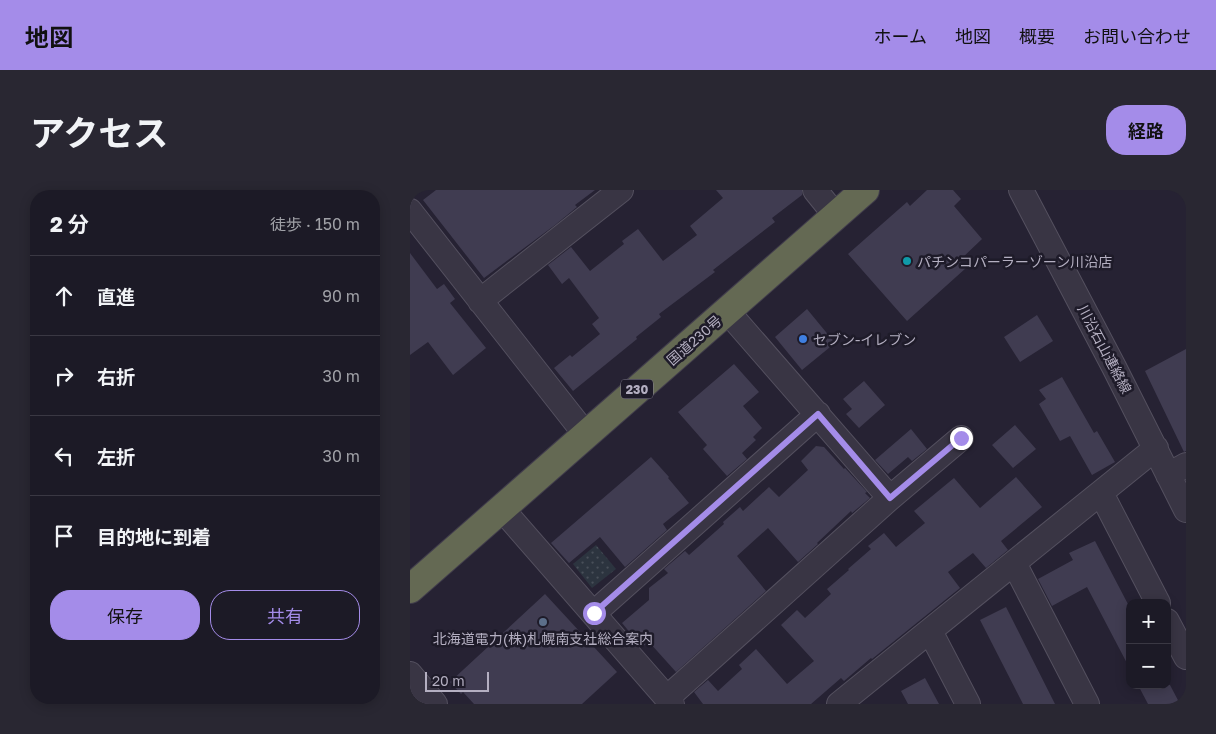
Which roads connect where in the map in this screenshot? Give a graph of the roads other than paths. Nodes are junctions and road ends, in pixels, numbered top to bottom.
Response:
1 (622, 190) edge
2 (816, 190) edge
3 (865, 190) edge
4 (1021, 190) edge
5 (410, 211) edge
6 (836, 216) junction
7 (480, 301) junction
8 (727, 311) junction
9 (818, 414) junction
10 (586, 435) junction
11 (961, 438) dead end
12 (1156, 448) junction
13 (1177, 470) edge
14 (1101, 493) junction
15 (890, 498) junction
16 (502, 509) junction
17 (1186, 510) edge
18 (1014, 563) junction
19 (410, 589) edge
20 (1156, 599) edge
21 (594, 613) junction
22 (1171, 629) edge
23 (930, 631) junction
24 (1186, 657) edge
25 (410, 674) edge
26 (669, 701) edge
27 (845, 702) edge
28 (435, 704) edge
29 (968, 704) edge
30 (1087, 704) edge

1 - 7 street
2 - 6 street
3 - 6 highway, 国道230号 / 230
4 - 12 street, 川沿石山連絡線
5 - 7 street
6 - 8 highway, 国道230号 / 230
7 - 10 street
8 - 9 street
8 - 10 highway, 国道230号 / 230
9 - 15 street
9 - 21 street
10 - 16 highway, 国道230号 / 230
11 - 15 street
12 - 13 street, 川沿石山連絡線
12 - 14 street
13 - 17 street, 川沿石山連絡線
14 - 18 street
14 - 20 street
15 - 26 street
16 - 19 highway, 国道230号 / 230
16 - 21 street
18 - 23 street
18 - 30 street
21 - 26 street
22 - 24 street
23 - 27 street
23 - 29 street
25 - 28 street

